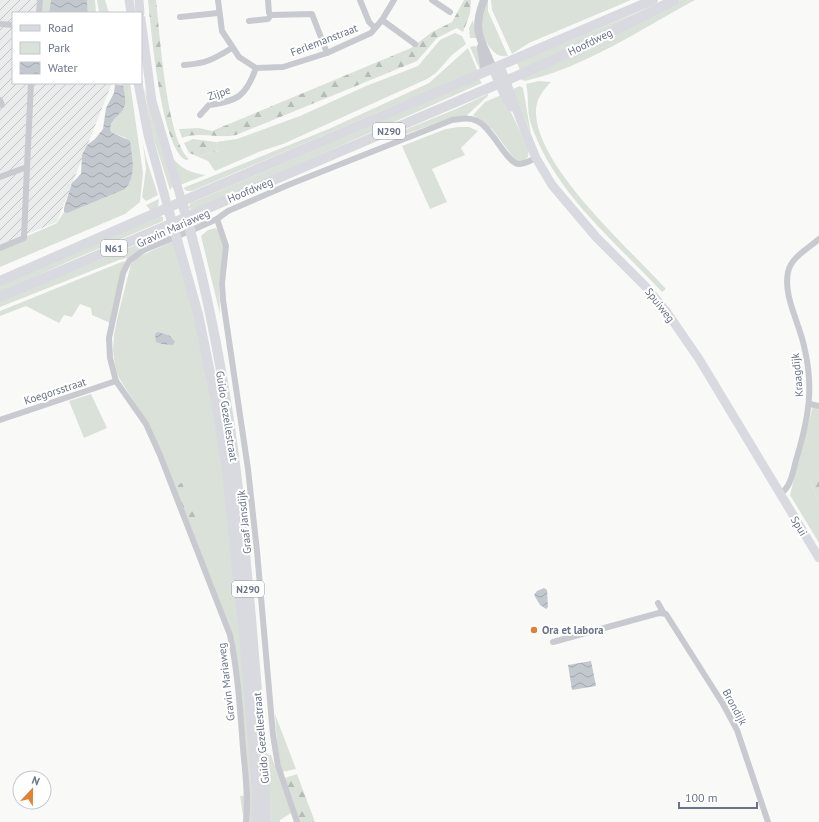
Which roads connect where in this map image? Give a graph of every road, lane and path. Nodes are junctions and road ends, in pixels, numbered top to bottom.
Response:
1 (40, 0) edge
2 (129, 0) edge
3 (139, 0) edge
4 (218, 0) edge
5 (268, 0) edge
6 (360, 0) edge
7 (394, 0) edge
8 (432, 0) edge
9 (654, 0) edge
10 (674, 0) edge
11 (482, 3) edge
12 (39, 12) edge
13 (130, 12) edge
14 (140, 12) edge
15 (450, 12) dead end
16 (218, 13) junction
17 (271, 15) junction
18 (180, 17) dead end
19 (382, 20) junction
20 (249, 21) dead end
21 (0, 24) edge
22 (12, 25) edge
23 (142, 26) edge
24 (376, 28) junction
25 (481, 42) junction
26 (415, 44) dead end
27 (232, 48) junction
28 (327, 53) junction
29 (184, 66) dead end
30 (256, 68) junction
31 (493, 69) junction
32 (502, 82) junction
33 (31, 84) edge
34 (138, 84) edge
35 (200, 115) dead end
36 (536, 158) junction
37 (27, 167) junction
38 (0, 176) edge
39 (182, 202) junction
40 (168, 208) junction
41 (186, 218) junction
42 (217, 219) junction
43 (173, 223) junction
44 (190, 232) junction
45 (177, 237) junction
46 (819, 239) edge
47 (0, 248) edge
48 (0, 281) edge
49 (0, 297) edge
50 (116, 381) junction
51 (810, 404) junction
52 (819, 406) edge
53 (0, 420) edge
54 (780, 494) junction
55 (819, 558) edge
56 (658, 603) dead end
57 (663, 612) junction
58 (554, 642) dead end
59 (246, 822) edge
60 (256, 822) edge
61 (265, 822) edge
62 (297, 822) edge
63 (768, 822) edge

1 - 12 street
2 - 13 main road
3 - 14 main road
4 - 16 street
5 - 17 street
6 - 24 street
7 - 19 street, Ferlemanstraat
8 - 15 street
9 - 31 main road, Hoofdweg / N290
10 - 32 main road, Hoofdweg / N290
11 - 25 street
16 - 18 street
16 - 27 street
17 - 20 street
17 - 28 street
19 - 24 street, Ferlemanstraat
19 - 26 street
21 - 22 street
23 - 39 main road, Guido Gezellestraat
24 - 28 street, Ferlemanstraat
25 - 31 street
25 - 31 street
27 - 29 street
27 - 30 street
28 - 30 street, Ferlemanstraat
30 - 35 street, Zijpe
31 - 32 main road
31 - 39 main road, Hoofdweg / N290
32 - 36 main road, Spuiweg
32 - 41 main road, Hoofdweg / N290
33 - 37 street
34 - 40 main road, Guido Gezellestraat
36 - 42 street, Gravin Mariaweg
36 - 54 main road, Spuiweg
37 - 38 street
37 - 47 street
39 - 40 main road, Hoofdweg / N290
39 - 41 main road, Guido Gezellestraat / N290
40 - 43 main road, Guido Gezellestraat / N290
40 - 48 main road, Hoofdweg / N61
41 - 43 main road, Hoofdweg / N61
41 - 44 main road, Guido Gezellestraat / N290
42 - 44 street, Gravin Mariaweg
42 - 62 street, Graaf Jansdijk
43 - 45 main road, Guido Gezellestraat / N290
43 - 49 main road, Hoofdweg / N61
44 - 45 street, Gravin Mariaweg
44 - 61 main road, Guido Gezellestraat / N290
45 - 50 street, Gravin Mariaweg
45 - 60 main road, Guido Gezellestraat / N290
46 - 51 street, Kraagdijk
50 - 53 street, Koegorsstraat
50 - 59 street, Gravin Mariaweg
51 - 52 street
51 - 54 street, Kraagdijk
54 - 55 main road, Spui
56 - 57 street, Brondijk
57 - 58 street
57 - 63 street, Brondijk

